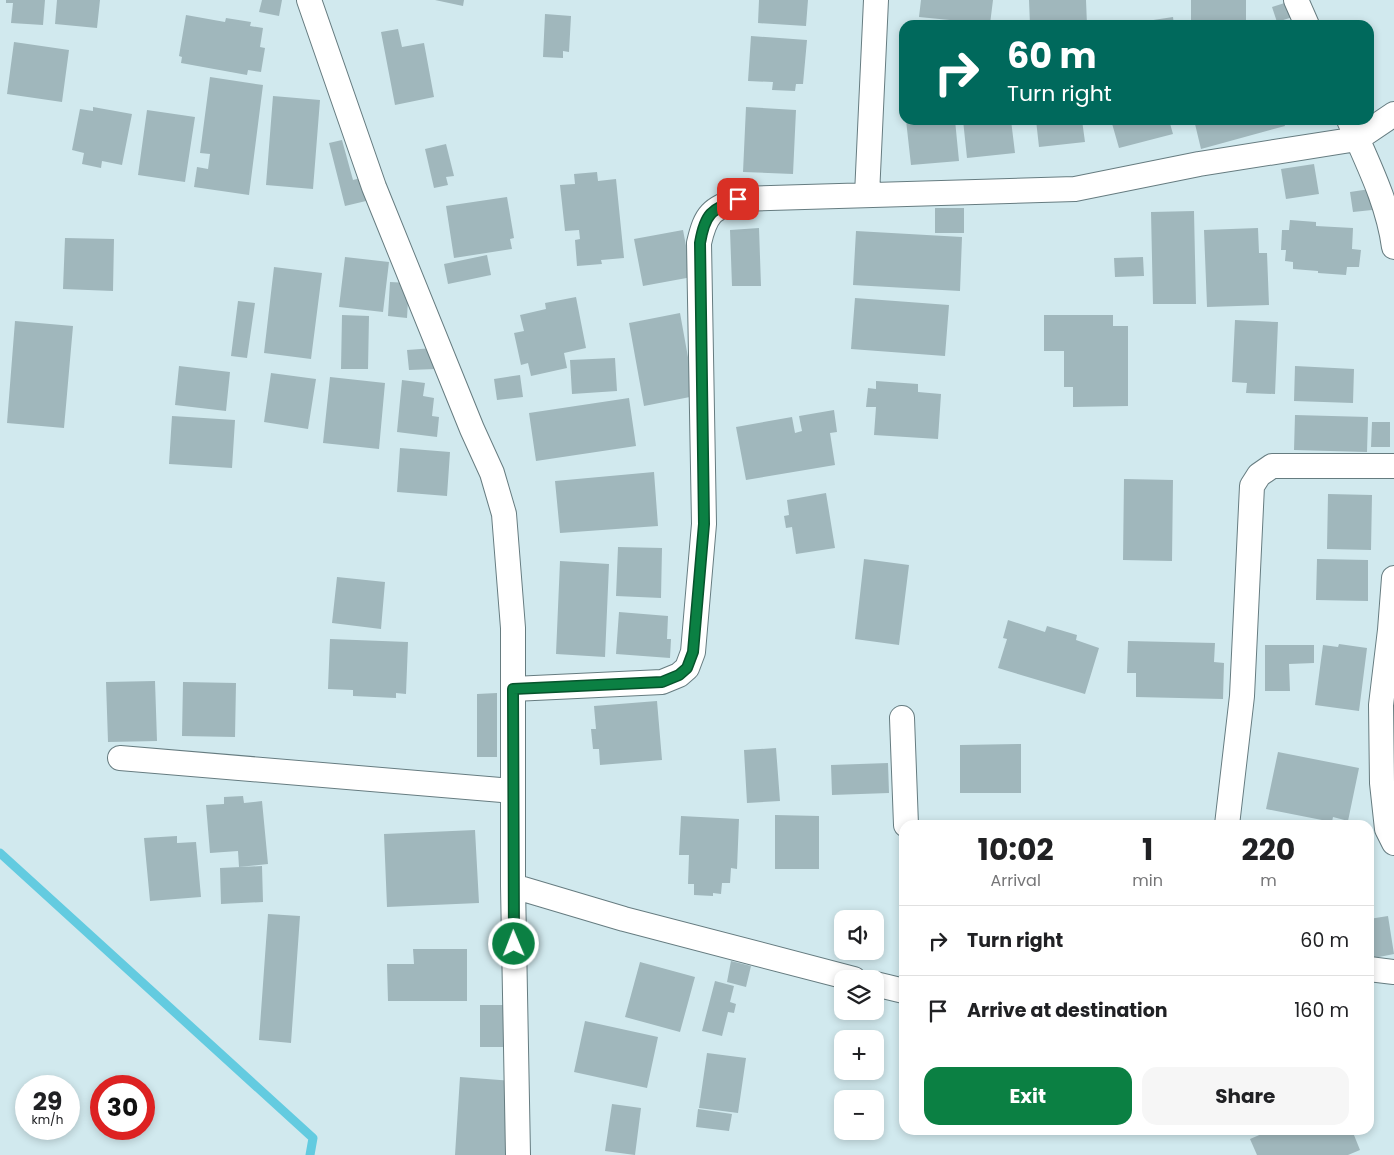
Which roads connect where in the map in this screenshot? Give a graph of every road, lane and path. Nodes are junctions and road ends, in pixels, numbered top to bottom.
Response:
1 (309, 0) edge
2 (876, 0) edge
3 (1296, 0) edge
4 (1305, 20) edge
5 (1394, 114) edge
6 (1374, 122) edge
7 (1366, 125) edge
8 (1353, 130) edge
9 (867, 195) junction
10 (1393, 233) edge
11 (1394, 466) edge
12 (1394, 578) edge
13 (513, 689) junction
14 (902, 718) dead end
15 (120, 758) dead end
16 (1388, 762) edge
17 (513, 791) junction
18 (906, 820) edge
19 (1228, 820) edge
20 (1394, 843) edge
21 (513, 886) junction
22 (1374, 970) edge
23 (1394, 972) edge
24 (834, 974) edge
25 (884, 986) edge
26 (899, 990) edge
27 (518, 1155) edge

1 - 13 street
2 - 9 street
3 - 4 street
5 - 6 street
7 - 8 street
8 - 9 street
8 - 10 street
9 - 13 street
11 - 19 street
12 - 16 street
13 - 17 street
14 - 18 street
15 - 17 street
16 - 20 street
17 - 21 street
21 - 24 street
21 - 27 street
22 - 23 street
25 - 26 street

